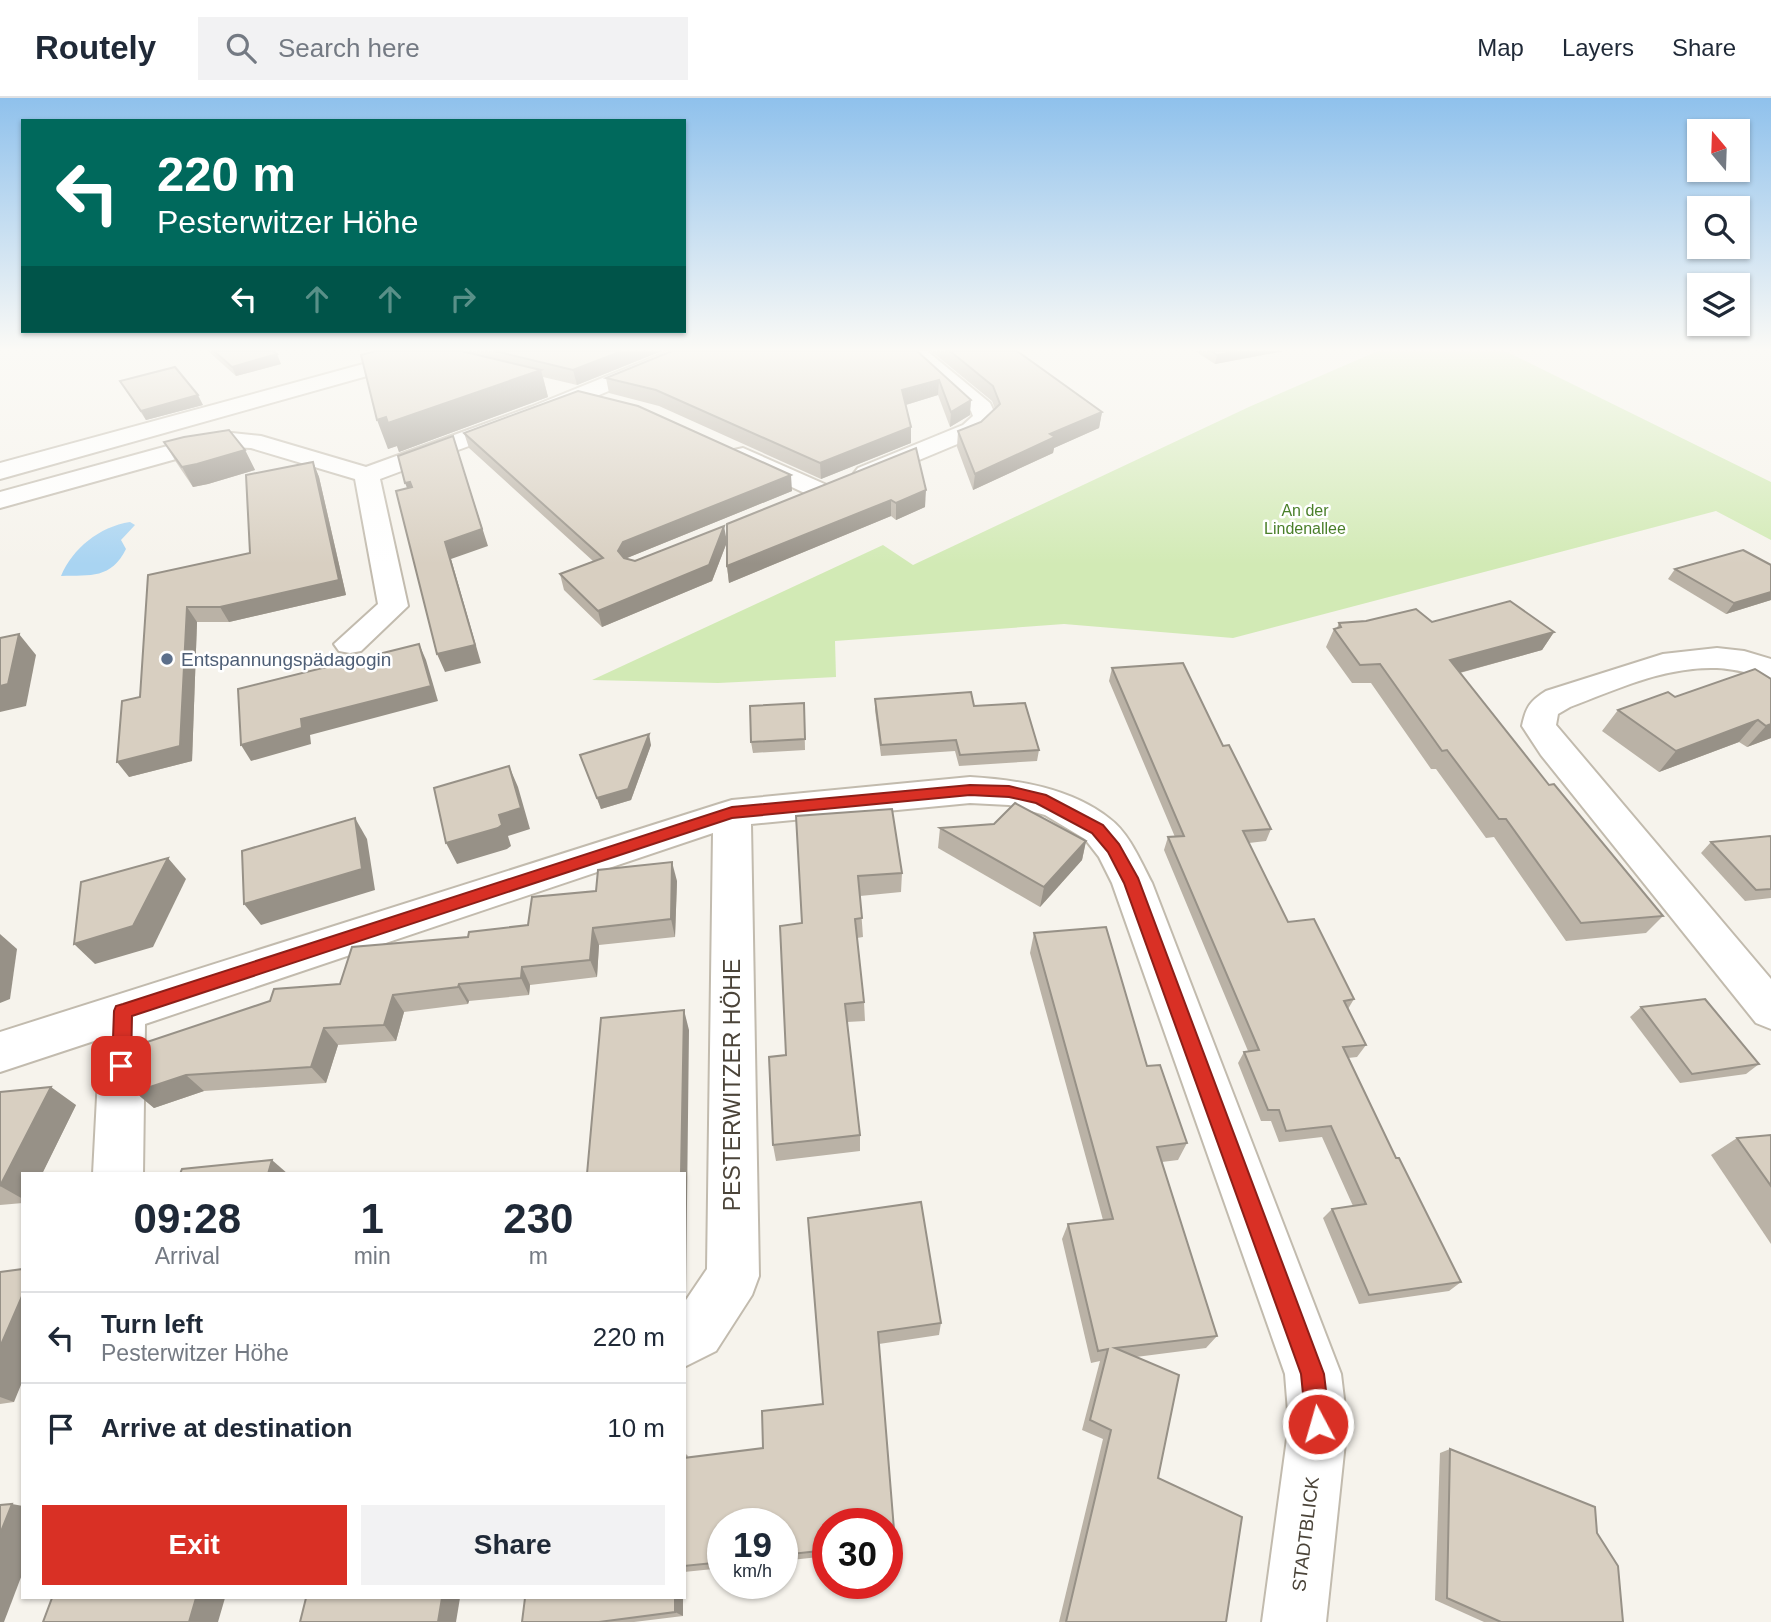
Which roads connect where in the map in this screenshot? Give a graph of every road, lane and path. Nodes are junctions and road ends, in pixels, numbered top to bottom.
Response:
1 (187, 422) edge
2 (510, 422) edge
3 (980, 422) edge
4 (723, 446) edge
5 (0, 471) edge
6 (367, 475) junction
7 (820, 491) junction
8 (0, 500) edge
9 (786, 505) edge
10 (350, 643) dead end
11 (1771, 669) edge
12 (732, 813) junction
13 (1771, 1010) edge
14 (123, 1011) junction
15 (0, 1052) edge
16 (117, 1172) edge
17 (686, 1339) edge
18 (1294, 1622) edge

1 - 5 street
2 - 6 street
3 - 7 street
4 - 7 street
6 - 8 street
6 - 10 street
7 - 9 street
11 - 13 street
12 - 14 street, STADTBLICK
12 - 17 street, PESTERWITZER HÖHE
12 - 18 street, STADTBLICK
14 - 15 street, STADTBLICK
14 - 16 street

